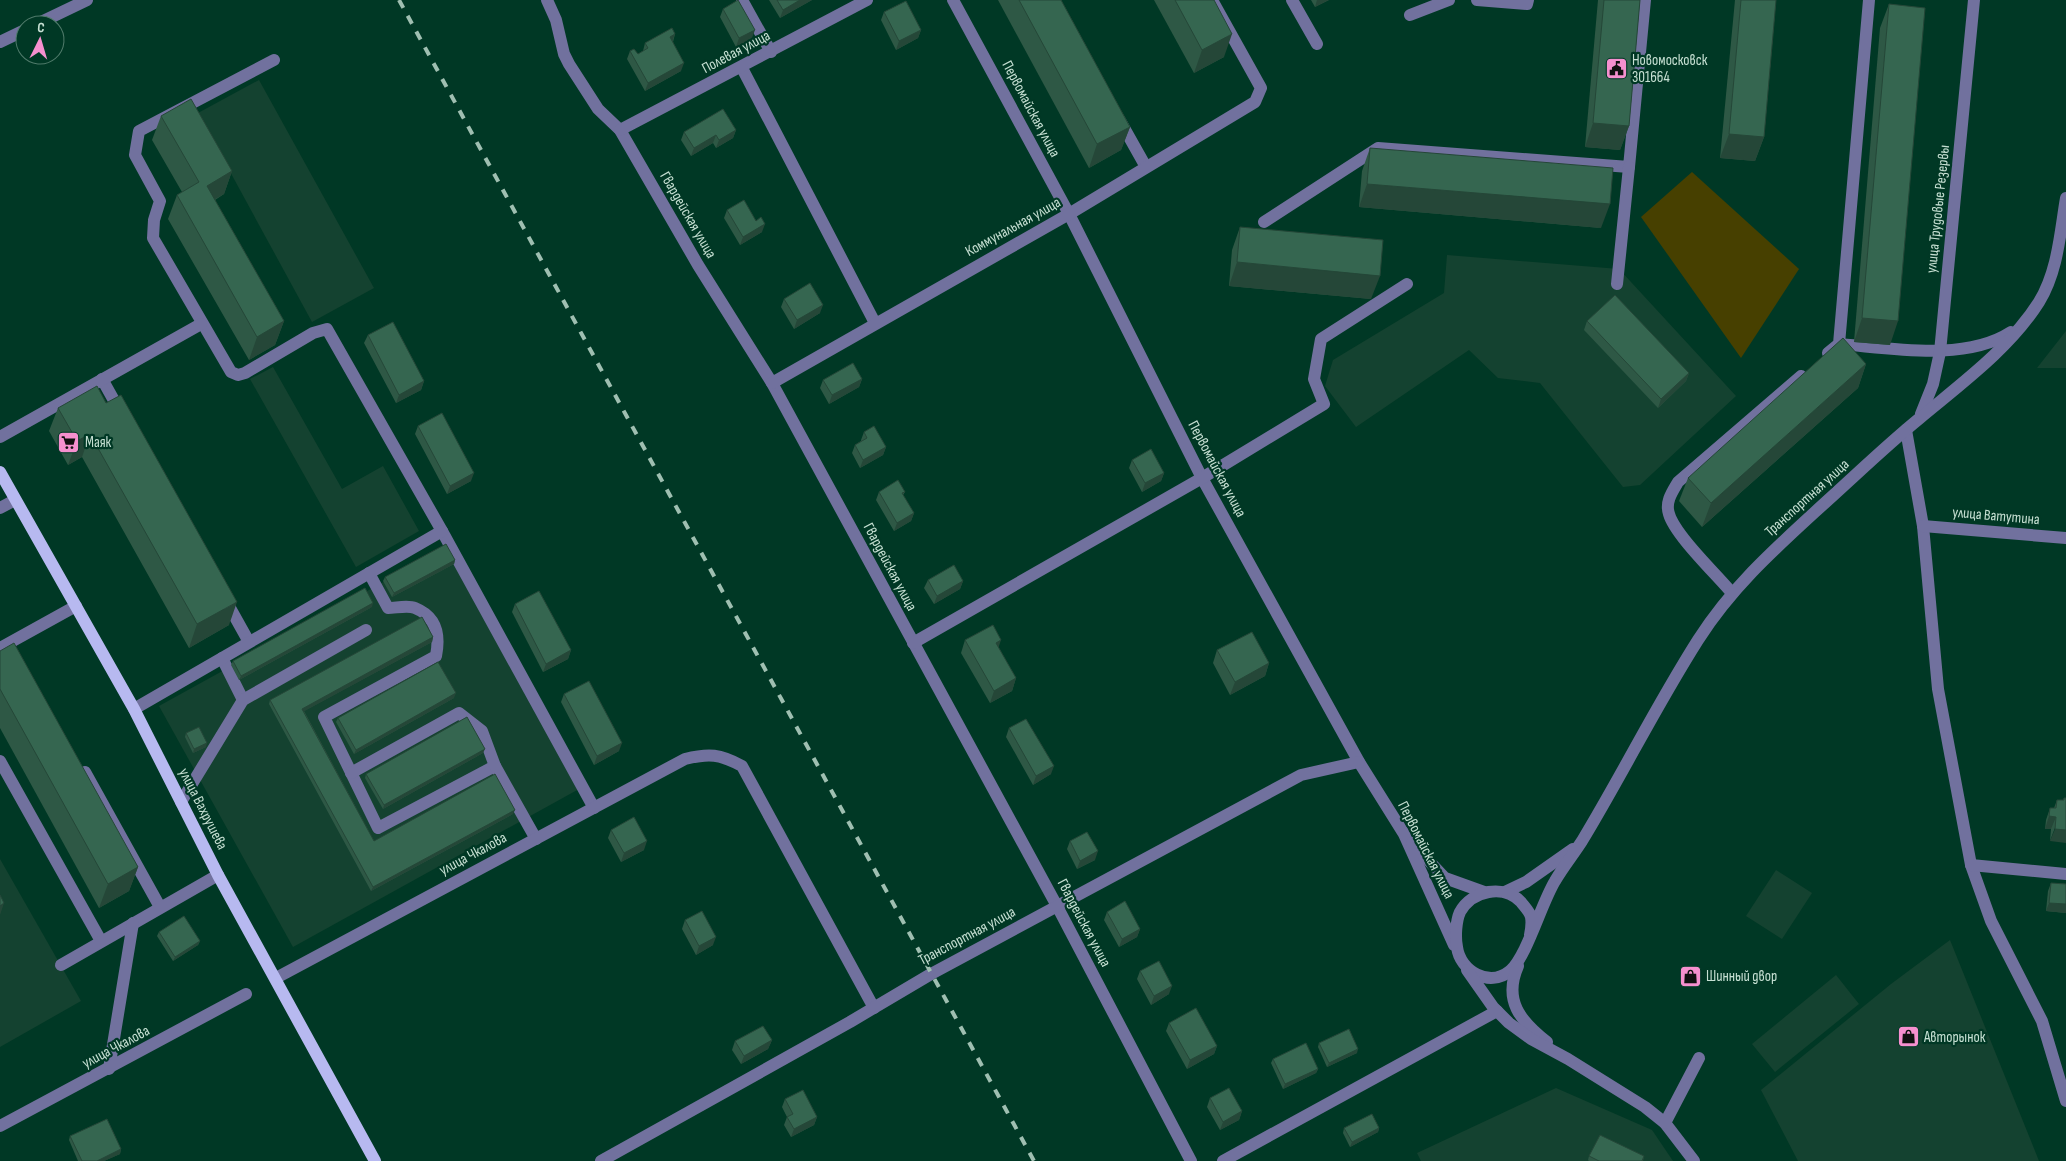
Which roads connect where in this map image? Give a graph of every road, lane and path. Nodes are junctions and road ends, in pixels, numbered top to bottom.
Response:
1 (87, 0) edge
2 (547, 0) edge
3 (742, 0) edge
4 (867, 0) edge
5 (953, 0) edge
6 (1212, 0) edge
7 (1292, 0) edge
8 (1448, 0) edge
9 (1477, 0) edge
10 (1528, 0) edge
11 (1645, 0) edge
12 (1869, 0) edge
13 (1974, 0) edge
14 (56, 15) edge
15 (1410, 15) dead end
16 (15, 35) edge
17 (0, 42) edge
18 (1317, 44) dead end
19 (771, 52) junction
20 (274, 60) dead end
21 (742, 68) junction
22 (1113, 109) edge
23 (620, 130) junction
24 (1146, 167) junction
25 (1628, 167) junction
26 (2066, 198) edge
27 (1069, 214) junction
28 (1264, 222) dead end
29 (1407, 284) dead end
30 (1617, 284) dead end
31 (876, 323) junction
32 (201, 324) junction
33 (2024, 324) junction
34 (1840, 344) junction
35 (1940, 352) junction
36 (102, 379) junction
37 (772, 383) junction
38 (1919, 418) junction
39 (126, 422) edge
40 (1906, 430) junction
41 (0, 437) edge
42 (0, 472) edge
43 (1202, 478) junction
44 (16, 500) junction
45 (0, 508) edge
46 (1924, 526) junction
47 (442, 531) junction
48 (2066, 538) edge
49 (369, 573) junction
50 (221, 592) edge
51 (1731, 592) junction
52 (76, 606) junction
53 (366, 630) dead end
54 (249, 642) junction
55 (913, 643) junction
56 (0, 648) edge
57 (222, 658) junction
58 (243, 700) junction
59 (134, 709) junction
60 (0, 761) edge
61 (79, 762) edge
62 (1359, 762) junction
63 (495, 766) junction
64 (351, 773) junction
65 (181, 802) junction
66 (594, 808) junction
67 (1404, 834) junction
68 (536, 839) junction
69 (1581, 843) junction
70 (1971, 865) junction
71 (2066, 874) edge
72 (218, 875) junction
73 (1484, 892) junction
74 (1505, 892) junction
75 (1057, 906) junction
76 (160, 907) junction
77 (133, 923) junction
78 (1530, 935) junction
79 (101, 941) junction
80 (1457, 950) junction
81 (1521, 957) junction
82 (61, 965) dead end
83 (1467, 970) junction
84 (276, 978) junction
85 (246, 994) dead end
86 (874, 1008) junction
87 (1497, 1011) junction
88 (1699, 1058) dead end
89 (1568, 1059) junction
90 (109, 1069) junction
91 (2066, 1101) edge
92 (1665, 1123) junction
93 (0, 1126) edge
94 (375, 1161) edge
95 (601, 1161) edge
96 (1190, 1161) edge
97 (1223, 1161) edge
98 (1694, 1161) edge

1 - 14 street
2 - 23 street, Гвардейская улица
3 - 19 street
4 - 19 street, Полевая улица
5 - 27 street, Первомайская улица
6 - 24 street, Коммунальная улица
7 - 18 street
8 - 15 street
9 - 10 street
11 - 25 street
12 - 34 street
13 - 35 street, улица Трудовые Резервы
16 - 17 street
19 - 21 street, Полевая улица
20 - 32 street
21 - 23 street, Полевая улица
21 - 31 street
22 - 24 street
23 - 37 street, Гвардейская улица
24 - 27 street, Коммунальная улица
25 - 28 street
25 - 30 street
26 - 33 street, Транспортная улица
27 - 31 street, Коммунальная улица
27 - 43 street, Первомайская улица
29 - 43 street
31 - 37 street, Коммунальная улица
32 - 36 street
32 - 47 street
33 - 35 street
33 - 38 street, Транспортная улица
34 - 35 street
34 - 51 street
35 - 38 street, улица Трудовые Резервы
36 - 39 street
36 - 41 street
37 - 55 street, Гвардейская улица
38 - 40 street, Транспортная улица
40 - 46 street
40 - 51 street, Транспортная улица
42 - 44 main road, улица Вахрушева
43 - 55 street
43 - 62 street, Первомайская улица
44 - 45 street
44 - 52 main road, улица Вахрушева
46 - 48 street, улица Ватутина
46 - 70 street
47 - 49 street
47 - 66 street
49 - 54 street
49 - 64 street
50 - 54 street
51 - 69 street, Транспортная улица
52 - 56 street
52 - 59 main road, улица Вахрушева
53 - 58 street
54 - 57 street
55 - 75 street, Гвардейская улица
57 - 58 street
57 - 59 street
58 - 65 street
59 - 65 main road, улица Вахрушева
60 - 79 street
61 - 76 street
62 - 67 street, Первомайская улица
62 - 75 street, Транспортная улица
63 - 64 street
63 - 64 street
63 - 68 street
65 - 72 main road, улица Вахрушева
66 - 68 street, улица Чкалова
66 - 86 street, улица Чкалова
67 - 73 street
67 - 80 street, Первомайская улица
68 - 84 street, улица Чкалова
69 - 74 street
69 - 78 street, Транспортная улица
70 - 71 street
70 - 91 street
72 - 76 street
72 - 84 main road, улица Вахрушева
73 - 74 street
73 - 80 street
74 - 78 street
75 - 86 street, Транспортная улица
75 - 96 street, Гвардейская улица
76 - 77 street
77 - 79 street
77 - 90 street
78 - 81 street
79 - 82 street
80 - 83 street
81 - 83 street
81 - 89 street
83 - 87 street
84 - 94 main road, улица Вахрушева
85 - 90 street, улица Чкалова
86 - 95 street, Транспортная улица
87 - 89 street
87 - 97 street
88 - 92 street
89 - 92 street
90 - 93 street, улица Чкалова
92 - 98 street

